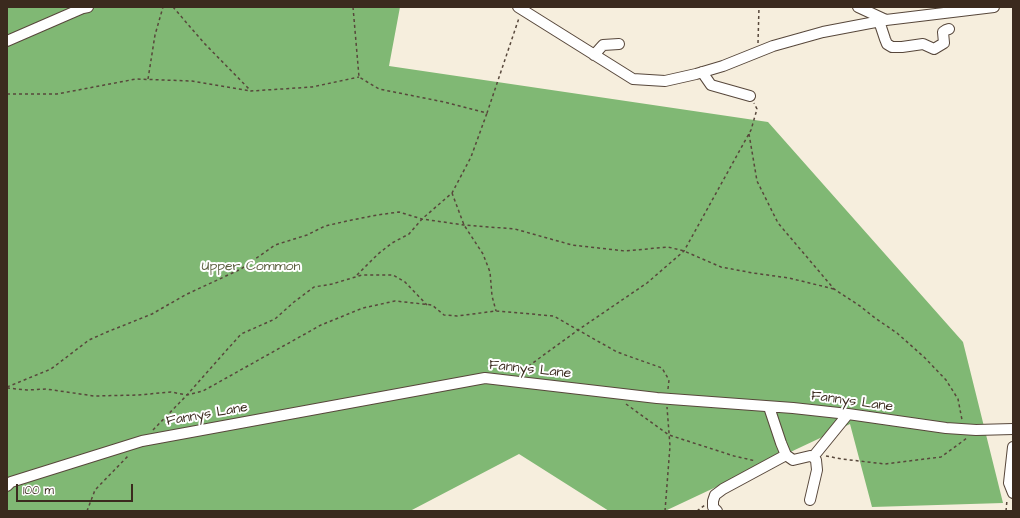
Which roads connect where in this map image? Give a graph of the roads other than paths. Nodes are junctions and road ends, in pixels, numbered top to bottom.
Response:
1 (88, 7) edge
2 (858, 7) edge
3 (994, 7) edge
4 (520, 8) edge
5 (883, 21) junction
6 (948, 29) dead end
7 (7, 40) edge
8 (619, 44) dead end
9 (594, 55) junction
10 (702, 72) junction
11 (750, 96) road end
12 (769, 407) junction
13 (848, 414) junction
14 (1013, 429) edge
15 (1013, 446) edge
16 (786, 455) junction
17 (815, 455) junction
18 (7, 486) edge
19 (1013, 493) edge
20 (810, 500) dead end
21 (717, 511) edge

1 - 7 street
2 - 5 street
3 - 5 street
4 - 9 street
5 - 6 street
5 - 10 street
8 - 9 street
9 - 10 street
10 - 11 street
12 - 13 street, Fannys Lane
12 - 16 street
12 - 18 street, Fannys Lane
13 - 14 street, Fannys Lane
13 - 17 street
14 - 15 street
15 - 19 street
16 - 17 street
16 - 21 street
17 - 20 street

